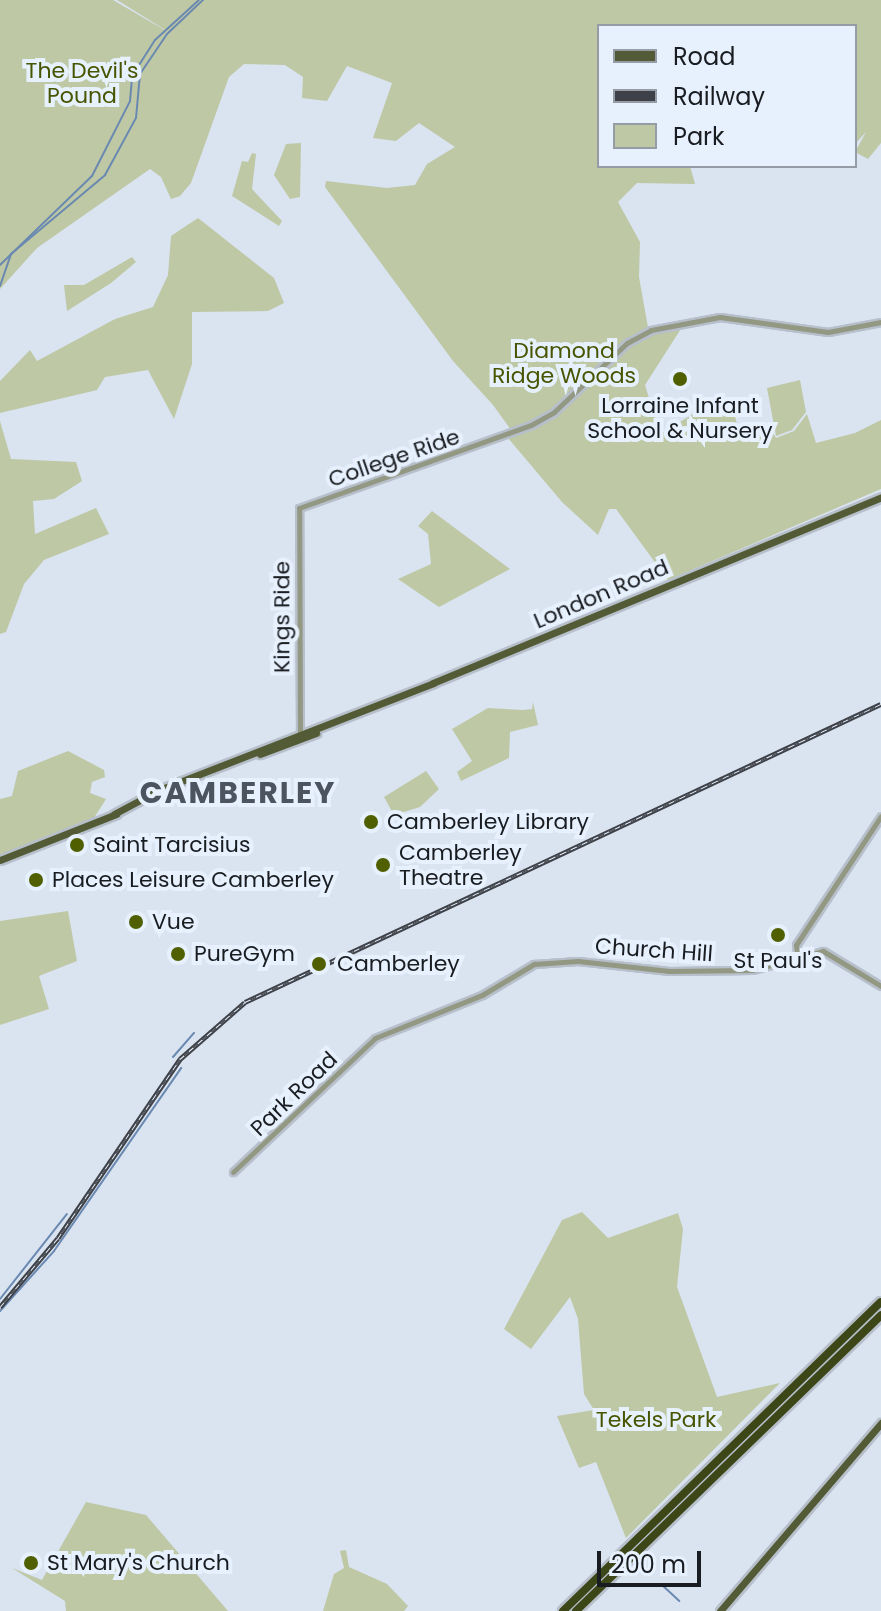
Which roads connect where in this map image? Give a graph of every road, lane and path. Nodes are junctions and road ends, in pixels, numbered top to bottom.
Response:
1 (881, 322) edge
2 (881, 497) edge
3 (299, 508) joint
4 (301, 734) junction
5 (881, 816) edge
6 (0, 860) edge
7 (798, 958) junction
8 (881, 986) edge
9 (375, 1038) joint
10 (233, 1172) dead end
11 (881, 1302) edge
12 (881, 1315) edge
13 (881, 1423) edge
14 (563, 1611) edge
15 (576, 1611) edge
16 (720, 1611) edge

1 - 3 street, College Ride
2 - 4 main road, London Road
3 - 4 street, Kings Ride
4 - 6 main road, London Road
5 - 7 street
7 - 8 street
7 - 9 street, Church Hill
9 - 10 street, Park Road
11 - 14 highway
12 - 15 highway
13 - 16 main road

